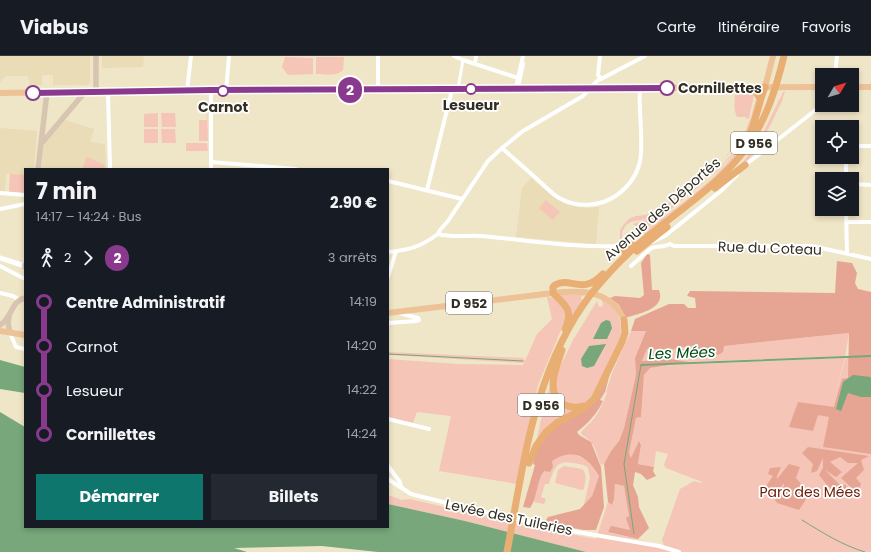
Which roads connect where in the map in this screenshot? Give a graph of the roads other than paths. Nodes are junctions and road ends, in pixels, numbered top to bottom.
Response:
1 (96, 56) edge
2 (191, 56) edge
3 (229, 56) edge
4 (378, 56) edge
5 (454, 56) edge
6 (476, 56) edge
7 (524, 56) edge
8 (600, 56) edge
9 (645, 56) edge
10 (774, 56) edge
11 (784, 56) edge
12 (789, 56) edge
13 (837, 56) edge
14 (463, 58) edge
15 (475, 64) junction
16 (836, 68) edge
17 (519, 79) junction
18 (601, 80) junction
19 (749, 87) junction
20 (766, 87) junction
21 (815, 87) edge
22 (859, 87) edge
23 (871, 87) edge
24 (518, 88) junction
25 (529, 88) junction
26 (590, 88) junction
27 (598, 88) junction
28 (640, 88) junction
29 (211, 90) junction
30 (378, 90) junction
31 (455, 90) junction
32 (187, 91) junction
33 (226, 91) junction
34 (47, 92) junction
35 (85, 92) junction
36 (96, 92) junction
37 (108, 92) junction
38 (0, 93) edge
39 (760, 98) junction
40 (815, 110) edge
41 (41, 144) junction
42 (859, 146) edge
43 (871, 146) edge
44 (502, 148) junction
45 (746, 148) junction
46 (211, 162) junction
47 (745, 165) junction
48 (38, 168) edge
49 (110, 168) edge
50 (211, 168) edge
51 (288, 168) edge
52 (389, 181) edge
53 (859, 184) edge
54 (719, 185) junction
55 (871, 185) edge
56 (426, 190) junction
57 (0, 193) edge
58 (24, 194) edge
59 (462, 199) junction
60 (24, 204) edge
61 (0, 209) edge
62 (846, 216) edge
63 (846, 222) junction
64 (871, 222) edge
65 (438, 234) junction
66 (665, 236) junction
67 (670, 244) junction
68 (641, 245) junction
69 (623, 249) junction
70 (396, 251) junction
71 (389, 252) edge
72 (847, 253) junction
73 (0, 258) edge
74 (871, 259) edge
75 (0, 266) edge
76 (24, 266) edge
77 (631, 266) dead end
78 (389, 275) edge
79 (24, 279) edge
80 (0, 293) edge
81 (553, 293) junction
82 (24, 298) edge
83 (18, 300) junction
84 (397, 312) junction
85 (389, 313) edge
86 (9, 316) junction
87 (624, 320) joint
88 (389, 323) edge
89 (0, 325) edge
90 (0, 331) edge
91 (10, 332) junction
92 (24, 335) edge
93 (24, 350) edge
94 (560, 350) junction
95 (589, 404) junction
96 (389, 419) edge
97 (429, 429) dead end
98 (529, 463) junction
99 (389, 467) edge
100 (389, 480) edge
101 (401, 487) junction
102 (517, 511) junction
103 (507, 552) edge
104 (511, 552) edge
105 (679, 552) edge

1 - 36 main road
2 - 32 street
3 - 33 street
4 - 30 street
5 - 14 street
6 - 15 street
7 - 17 street
8 - 18 street
9 - 18 street
10 - 20 main road, D 956
11 - 45 highway, D 956
12 - 54 highway, D 956
13 - 16 street
14 - 15 street
14 - 31 street
15 - 17 street
17 - 24 street
17 - 25 street
18 - 26 street
18 - 27 street
19 - 20 main road
19 - 28 main road
19 - 39 highway
20 - 21 main road
20 - 39 highway, D 956
22 - 23 main road
24 - 25 main road
24 - 31 main road
25 - 26 main road
26 - 27 main road
26 - 44 street
27 - 28 main road
28 - 44 street
29 - 32 main road
29 - 33 main road
29 - 46 street
30 - 31 main road
30 - 33 main road
31 - 56 street
32 - 37 main road
34 - 35 main road
34 - 38 main road
34 - 41 main road
35 - 36 main road
35 - 41 main road
36 - 37 main road
37 - 49 street
39 - 45 highway, D 956
40 - 47 street, Avenue des Déportés
41 - 48 main road
42 - 43 street
44 - 59 street
45 - 68 highway, Avenue des Déportés / D 956
46 - 50 street
46 - 51 street
47 - 54 highway
47 - 66 street, Avenue des Déportés
52 - 56 street
53 - 55 street
54 - 68 highway, Avenue des Déportés / D 956
56 - 59 street
57 - 58 street
59 - 65 street
60 - 61 street
62 - 63 street
63 - 64 street
63 - 72 street
65 - 69 street
65 - 70 street
66 - 67 street
66 - 68 street, Avenue des Déportés
67 - 68 street, Rue du Coteau
67 - 72 street, Rue du Coteau
68 - 69 highway, D 956
68 - 77 street
68 - 94 highway, Avenue des Déportés / D 956
69 - 81 highway, D 956
70 - 71 street
70 - 78 street
72 - 74 street, Rue du Coteau
73 - 76 street
75 - 79 street
80 - 83 street
81 - 84 main road, D 952
81 - 87 main road, D 956
81 - 94 highway, D 956
82 - 83 main road
83 - 86 main road
84 - 85 main road, D 952
84 - 88 street
86 - 89 main road
86 - 91 main road
87 - 95 highway, D 956
90 - 91 main road
91 - 92 main road
91 - 93 street
94 - 95 highway, D 956
94 - 98 highway, D 956
94 - 102 highway, D 956
95 - 98 highway, D 956
96 - 97 street
98 - 102 highway, D 956
99 - 101 street
100 - 101 street, Levée des Tuileries
101 - 105 street, Levée des Tuileries
102 - 103 highway, D 956
102 - 104 highway, D 956

